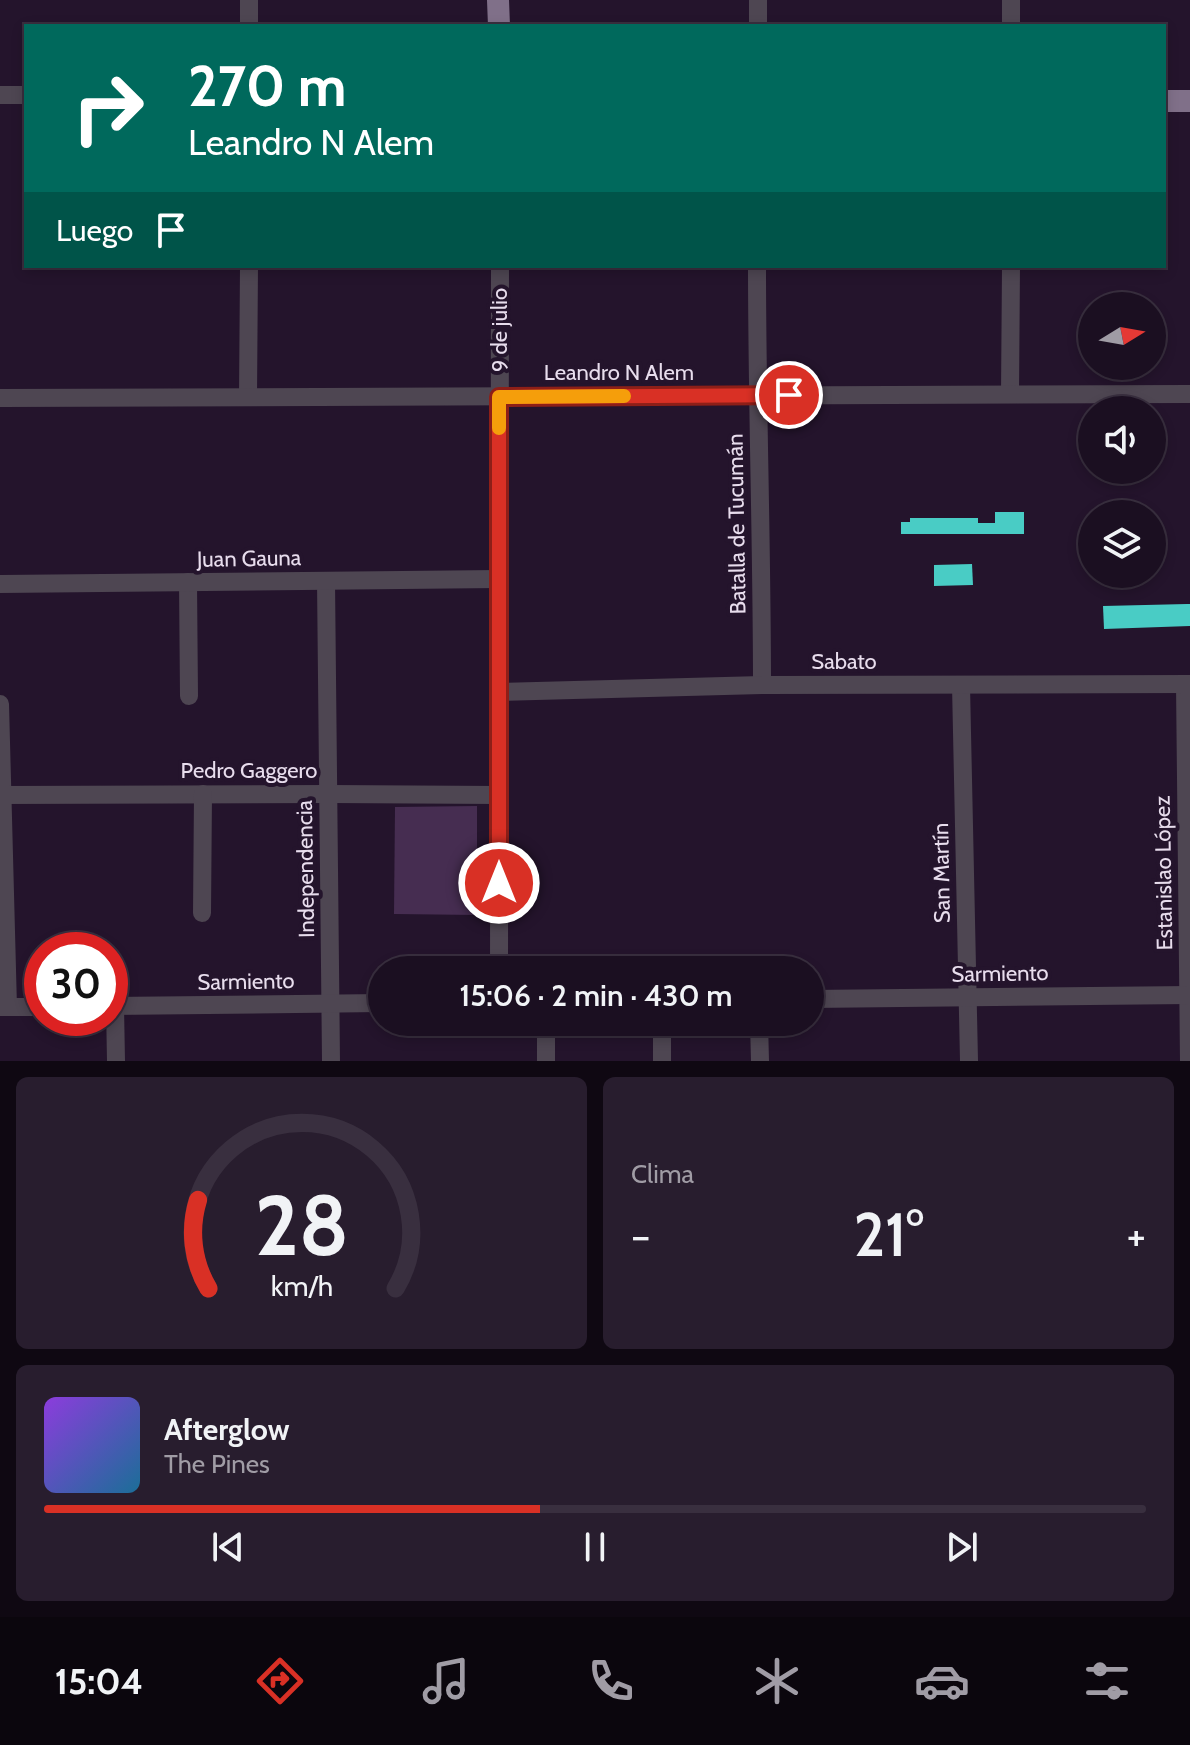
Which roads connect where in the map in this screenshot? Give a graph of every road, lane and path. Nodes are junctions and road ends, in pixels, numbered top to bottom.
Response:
1 (249, 0) edge
2 (498, 0) edge
3 (758, 0) edge
4 (1011, 0) edge
5 (249, 24) edge
6 (499, 24) edge
7 (758, 24) edge
8 (1011, 24) edge
9 (0, 95) edge
10 (24, 95) edge
11 (1166, 101) edge
12 (1190, 101) edge
13 (249, 268) edge
14 (500, 268) edge
15 (757, 268) edge
16 (1011, 268) edge
17 (1010, 394) junction
18 (1190, 394) edge
19 (757, 395) junction
20 (248, 397) junction
21 (499, 397) junction
22 (0, 398) edge
23 (499, 579) junction
24 (326, 581) junction
25 (188, 582) junction
26 (0, 584) edge
27 (1187, 684) edge
28 (762, 685) junction
29 (961, 685) junction
30 (499, 692) junction
31 (189, 696) dead end
32 (0, 704) edge
33 (203, 794) junction
34 (329, 794) junction
35 (1, 795) edge
36 (499, 795) junction
37 (202, 913) dead end
38 (499, 956) edge
39 (1189, 995) edge
40 (968, 997) junction
41 (824, 999) edge
42 (368, 1003) edge
43 (331, 1004) junction
44 (128, 1006) edge
45 (4, 1007) edge
46 (114, 1036) edge
47 (546, 1036) edge
48 (662, 1036) edge
49 (759, 1036) edge
50 (116, 1061) edge
51 (331, 1061) edge
52 (546, 1061) edge
53 (662, 1061) edge
54 (760, 1061) edge
55 (969, 1061) edge
56 (1189, 1061) edge

1 - 5 street
2 - 6 main road
3 - 7 street
4 - 8 street
9 - 10 street
11 - 12 main road
13 - 20 street
14 - 21 street, 9 de julio
15 - 19 street, Batalla de Tucumán
16 - 17 street
17 - 18 street, Leandro N Alem
17 - 19 street, Leandro N Alem
19 - 21 street, Leandro N Alem
19 - 28 street, Batalla de Tucumán
20 - 21 street, Leandro N Alem
20 - 22 street, Leandro N Alem
21 - 23 street, 9 de julio
23 - 24 street, Juan Gauna
23 - 30 street, 9 de julio
24 - 25 street, Juan Gauna
24 - 34 street, Independencia
25 - 26 street, Juan Gauna
25 - 31 street
27 - 29 street, Sabato
27 - 39 street, Estanislao López
28 - 29 street, Sabato
28 - 30 street, Sabato
29 - 40 street, San Martín
30 - 36 street, 9 de julio
32 - 35 street
33 - 34 street, Pedro Gaggero
33 - 35 street, Pedro Gaggero
33 - 37 street
34 - 36 street, Pedro Gaggero
34 - 43 street, Independencia
35 - 45 street
36 - 38 street, 9 de julio
39 - 40 street, Sarmiento
39 - 56 street, Estanislao López
40 - 41 street, Sarmiento
40 - 55 street, San Martín
42 - 43 street, Sarmiento
43 - 44 street, Sarmiento
43 - 51 street, Independencia
46 - 50 street
47 - 52 street
48 - 53 street
49 - 54 street

